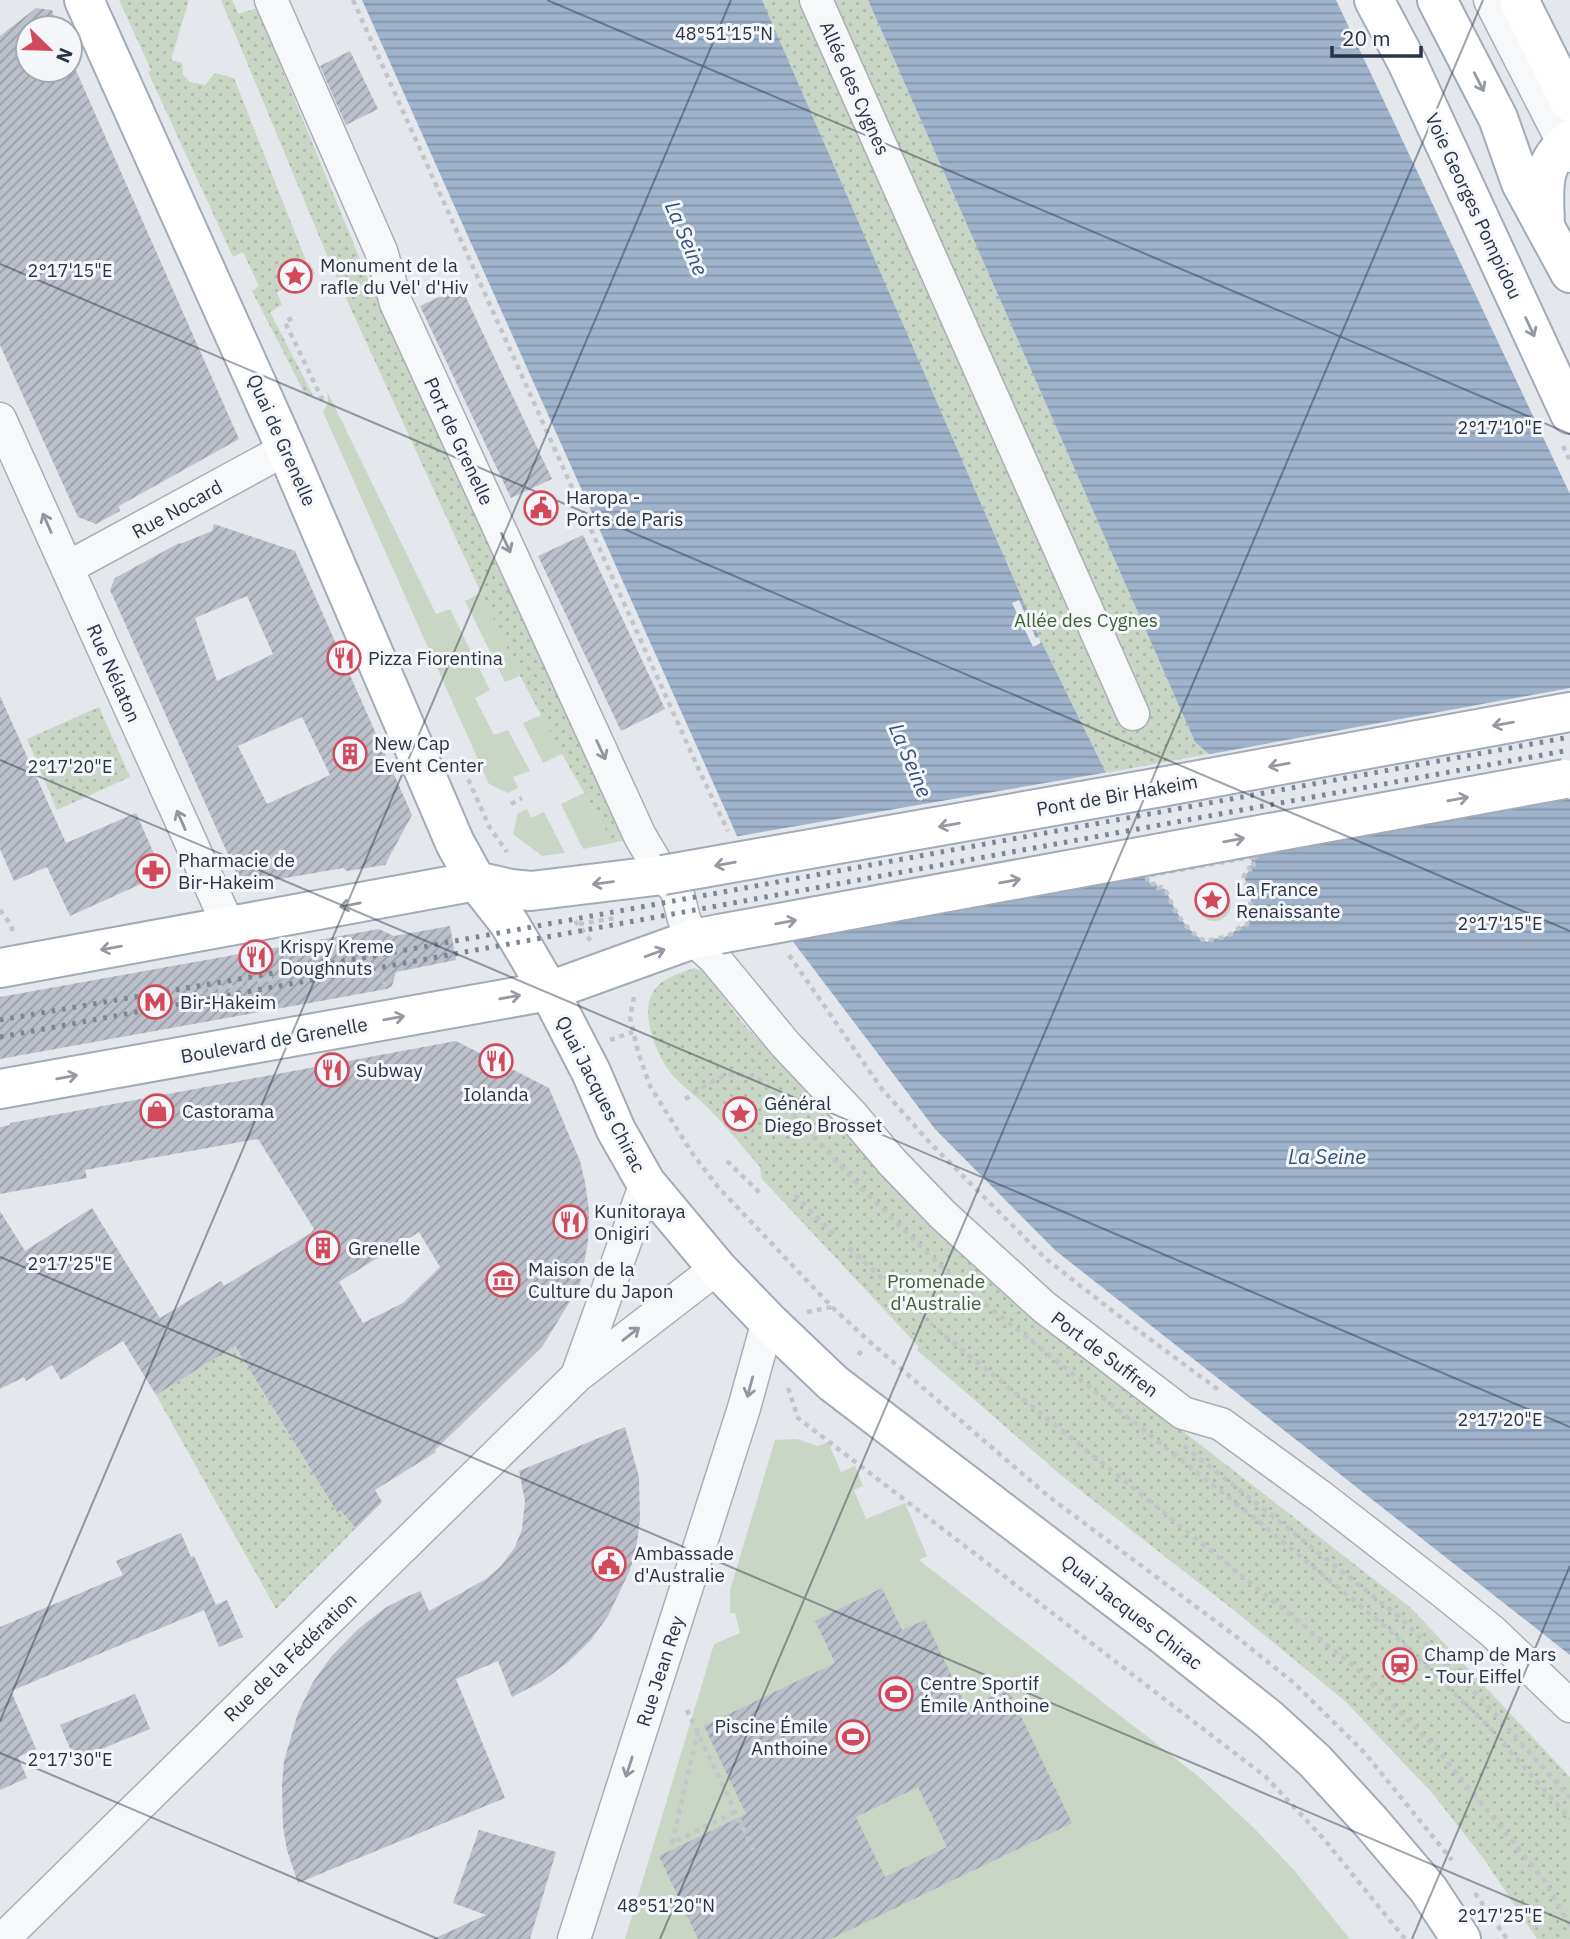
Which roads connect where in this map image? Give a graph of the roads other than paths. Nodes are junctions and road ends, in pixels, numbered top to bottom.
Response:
1 (84, 0) edge
2 (271, 0) edge
3 (816, 0) edge
4 (1374, 0) edge
5 (1384, 0) edge
6 (1437, 0) edge
7 (1490, 0) edge
8 (1519, 0) edge
9 (1407, 62) junction
10 (1570, 103) edge
11 (1568, 146) edge
12 (1545, 225) junction
13 (1570, 273) edge
14 (1570, 414) edge
15 (0, 419) edge
16 (286, 449) junction
17 (67, 568) junction
18 (1570, 712) edge
19 (1133, 714) dead end
20 (1570, 778) edge
21 (663, 875) junction
22 (476, 881) junction
23 (229, 927) junction
24 (706, 937) junction
25 (0, 968) edge
26 (548, 990) junction
27 (0, 1089) edge
28 (646, 1182) junction
29 (717, 1268) junction
30 (768, 1321) junction
31 (577, 1376) junction
32 (1570, 1706) edge
33 (3, 1939) edge
34 (574, 1939) edge
35 (1461, 1939) edge

1 - 16 main road, Quai de Grenelle
2 -> 21 street, Port de Grenelle
3 - 19 street, Allée des Cygnes
4 - 9 main road, Voie Georges Pompidou
5 - 9 main road
6 -> 12 main road
7 - 11 street
8 - 10 main road
9 -> 14 main road, Voie Georges Pompidou
11 - 12 main road
12 - 13 main road
17 -> 15 street, Rue Nélaton
16 - 17 street, Rue Nocard
16 - 22 main road, Quai de Grenelle
23 -> 17 street, Rue Nélaton
18 -> 21 main road, Pont de Bir Hakeim, bridge
24 -> 20 main road, bridge
21 -> 22 main road, Pont de Bir Hakeim
21 - 24 street, Port de Grenelle
22 -> 23 main road
22 - 26 main road, Quai de Grenelle
23 -> 25 main road
26 -> 24 main road, Boulevard de Grenelle
24 - 32 street, Port de Suffren
27 -> 26 main road, Boulevard de Grenelle
26 - 28 main road, Quai Jacques Chirac
28 - 29 main road, Quai Jacques Chirac
28 - 31 street, Rue de la Fédération
29 - 30 main road, Quai Jacques Chirac
31 -> 29 street, Rue de la Fédération
30 -> 34 street, Rue Jean Rey
30 - 35 main road, Quai Jacques Chirac
31 - 33 street, Rue de la Fédération

